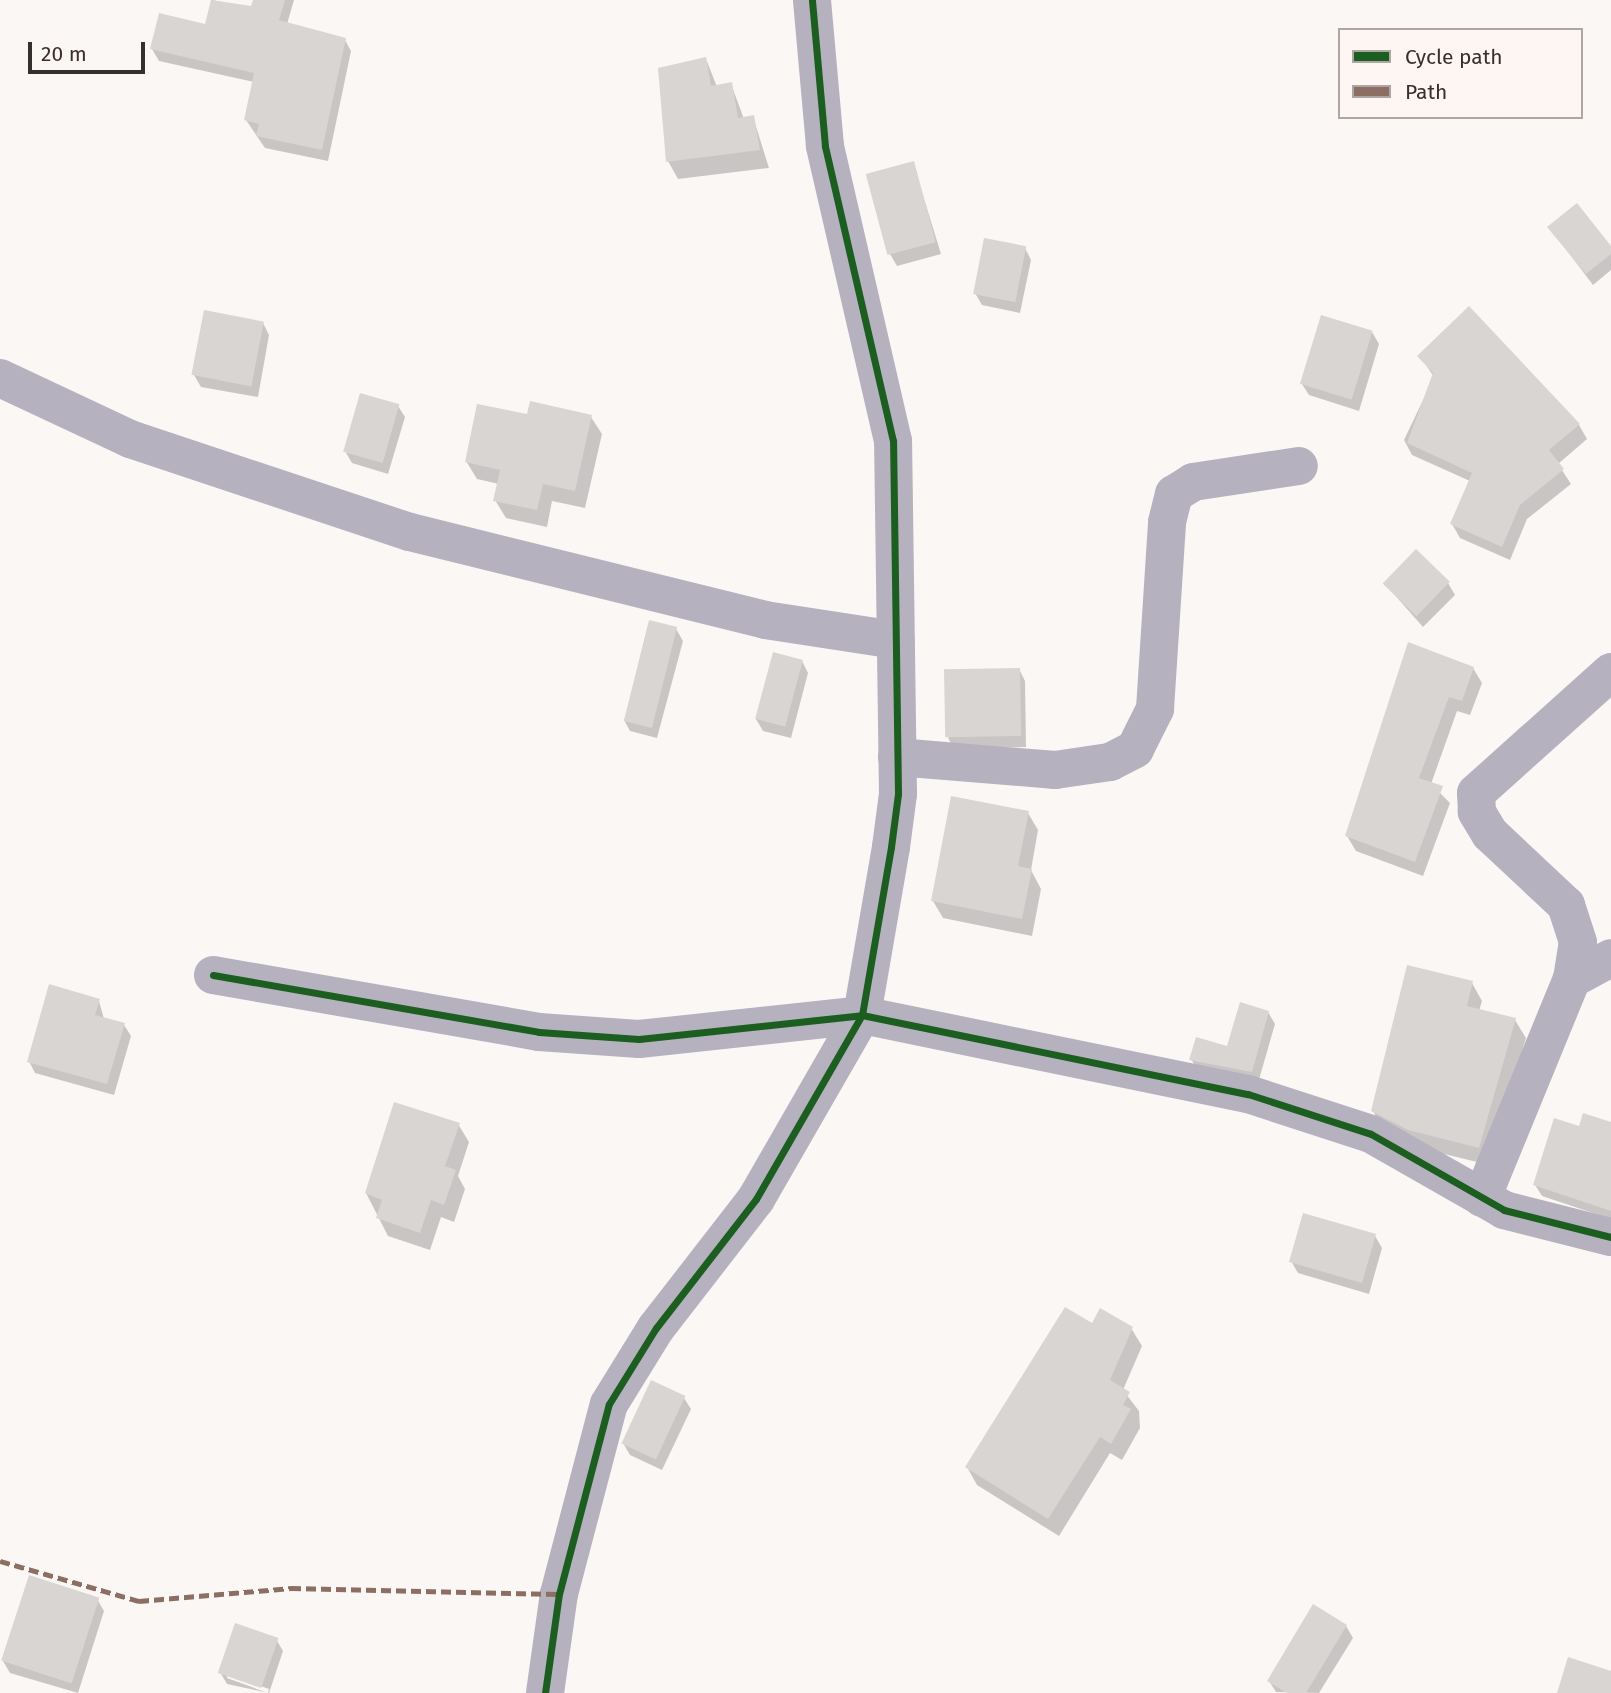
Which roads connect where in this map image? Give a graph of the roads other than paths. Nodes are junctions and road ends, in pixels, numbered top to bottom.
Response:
1 (804, 1) edge
2 (0, 378) edge
3 (1299, 466) dead end
4 (895, 640) junction
5 (1611, 672) edge
6 (897, 757) junction
7 (1611, 958) edge
8 (213, 975) dead end
9 (1572, 979) junction
10 (862, 1015) junction
11 (1482, 1198) junction
12 (1611, 1237) edge
13 (545, 1693) edge

1 - 4 street
2 - 4 street
3 - 6 street
4 - 6 street
5 - 9 street
6 - 10 street
7 - 9 street
8 - 10 street
9 - 11 street
10 - 11 street
10 - 13 street
11 - 12 street

